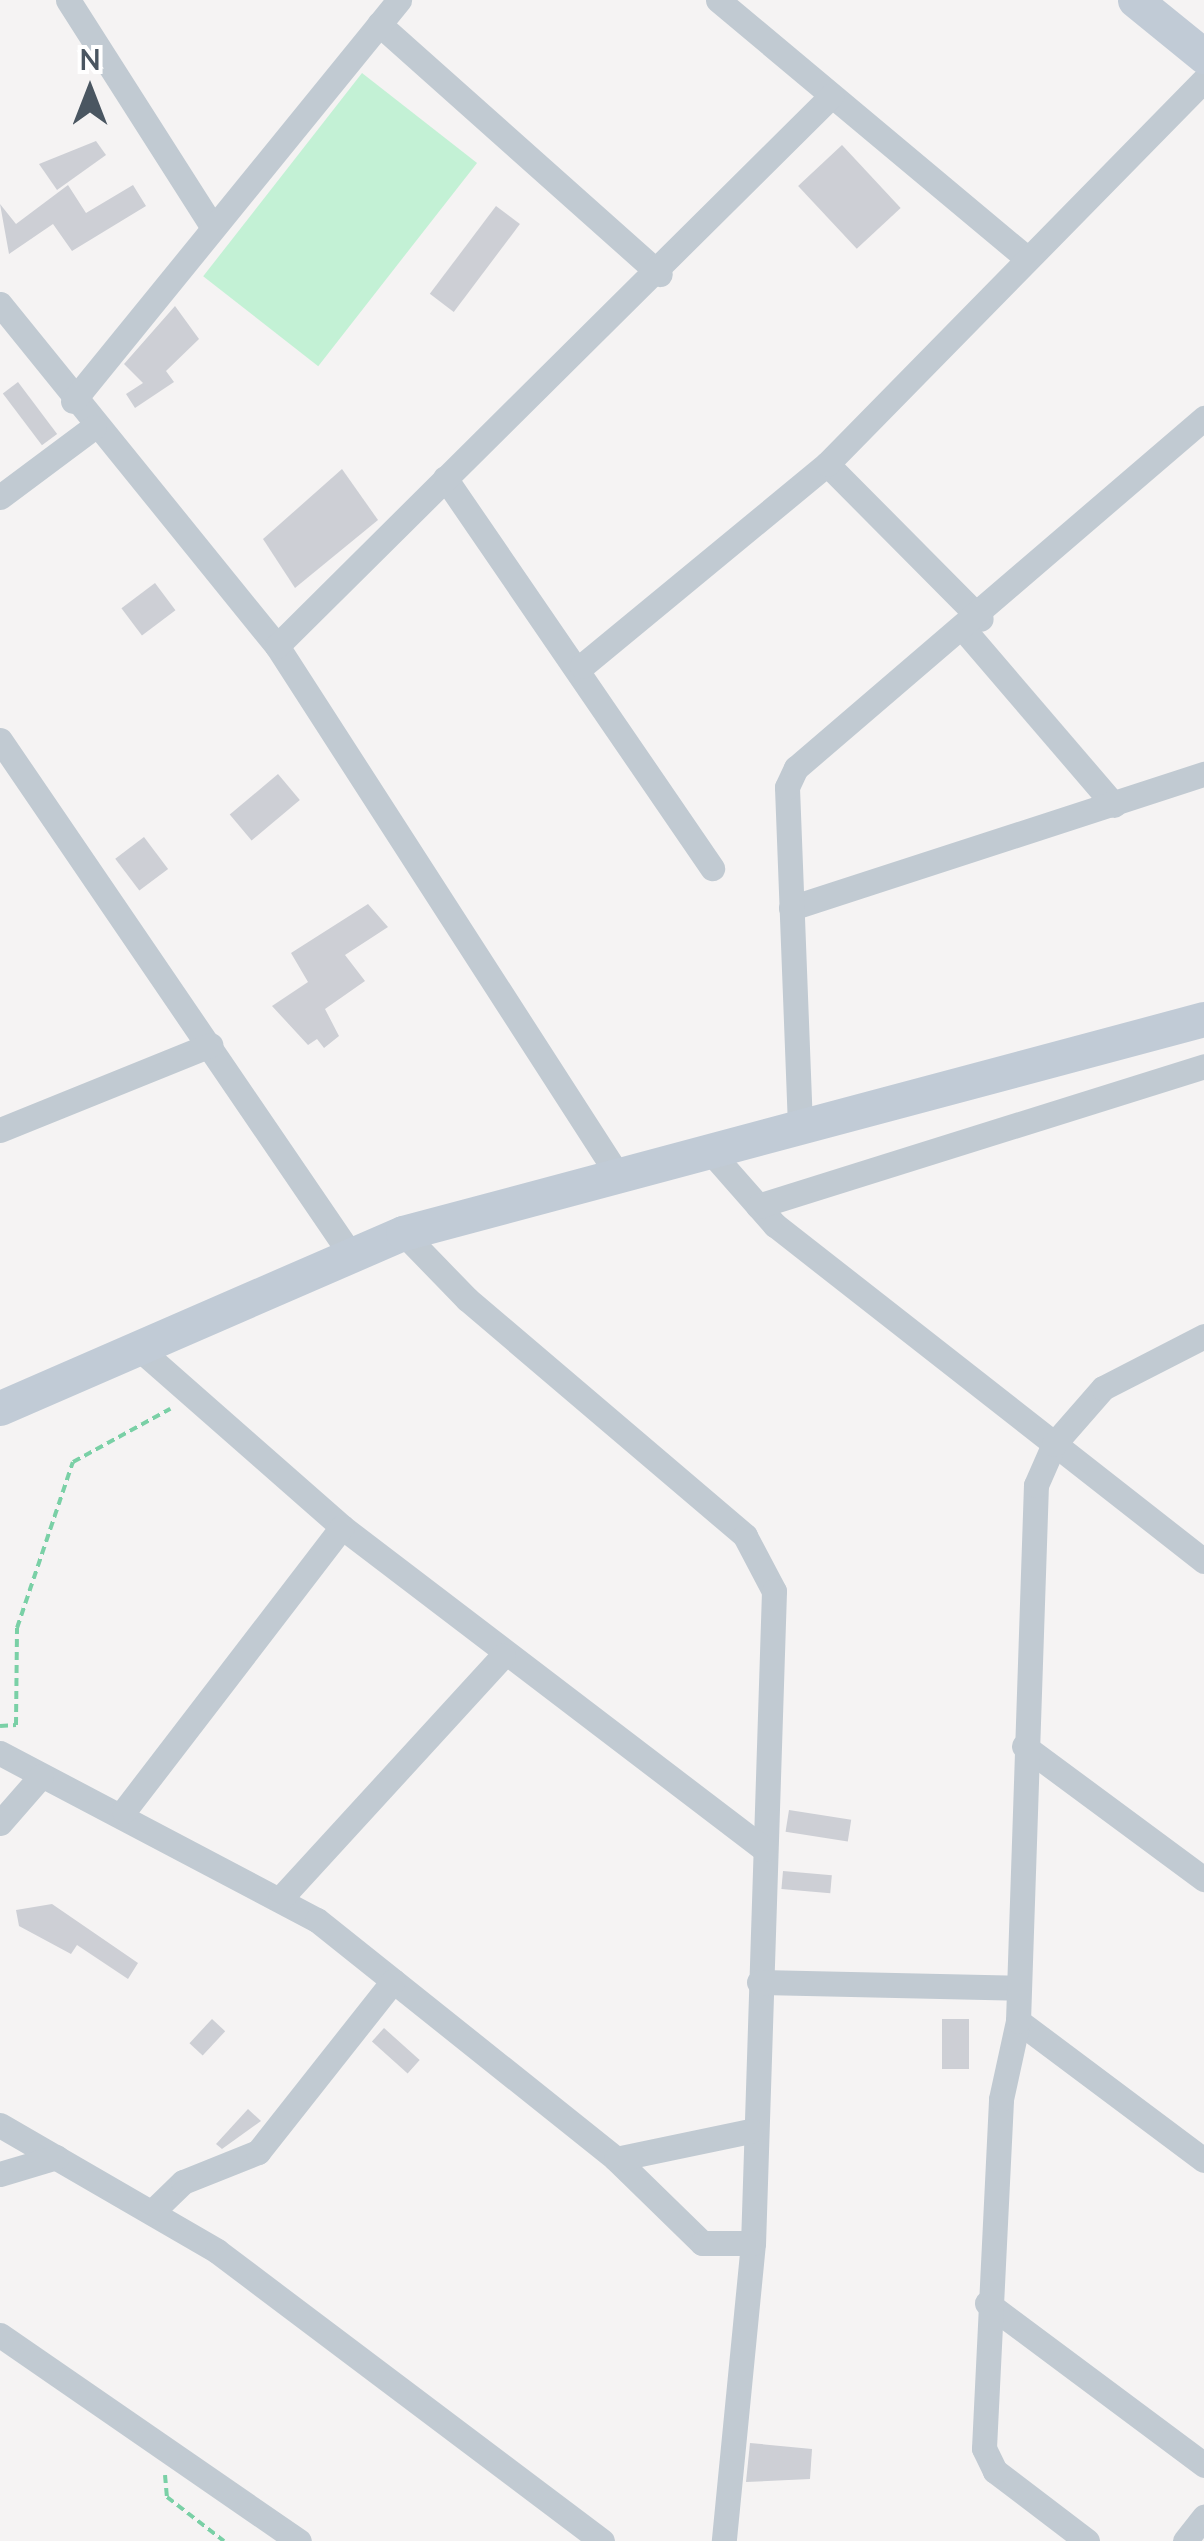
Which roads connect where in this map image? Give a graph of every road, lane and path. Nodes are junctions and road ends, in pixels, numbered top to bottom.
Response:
1 (399, 0) edge
2 (718, 0) edge
3 (1135, 0) edge
4 (70, 1) edge
5 (379, 24) junction
6 (1204, 56) edge
7 (1204, 80) edge
8 (831, 96) junction
9 (212, 226) junction
10 (1024, 256) junction
11 (660, 274) junction
12 (0, 304) edge
13 (73, 400) junction
14 (1204, 418) edge
15 (94, 428) junction
16 (827, 464) junction
17 (446, 478) junction
18 (0, 497) edge
19 (973, 625) junction
20 (277, 646) junction
21 (582, 666) junction
22 (0, 740) edge
23 (1204, 774) edge
24 (1114, 805) junction
25 (712, 868) dead end
26 (791, 908) junction
27 (1204, 1019) edge
28 (210, 1045) junction
29 (1204, 1066) edge
30 (800, 1126) junction
31 (0, 1130) edge
32 (709, 1150) junction
33 (616, 1172) junction
34 (758, 1206) junction
35 (403, 1233) junction
36 (349, 1252) junction
37 (1204, 1336) edge
38 (135, 1344) junction
39 (188, 1400) junction
40 (0, 1408) edge
41 (1054, 1444) junction
42 (342, 1527) junction
43 (1204, 1561) edge
44 (503, 1656) junction
45 (0, 1726) edge
46 (1024, 1746) junction
47 (0, 1754) edge
48 (41, 1776) junction
49 (124, 1811) junction
50 (0, 1824) edge
51 (764, 1849) junction
52 (1204, 1879) edge
53 (280, 1899) junction
54 (393, 1982) junction
55 (759, 1982) junction
56 (1018, 1988) junction
57 (1018, 2021) junction
58 (0, 2125) edge
59 (750, 2131) junction
60 (57, 2157) junction
61 (616, 2160) junction
62 (1204, 2160) edge
63 (0, 2174) edge
64 (152, 2212) junction
65 (752, 2243) junction
66 (986, 2303) junction
67 (0, 2335) edge
68 (162, 2450) junction
69 (1204, 2466) edge
70 (1204, 2517) edge
71 (224, 2541) edge
72 (298, 2541) edge
73 (602, 2541) edge
74 (724, 2541) edge
75 (1087, 2541) edge
76 (1186, 2541) edge

1 - 5 street
2 - 8 street
3 - 6 street
4 - 9 street
5 - 9 street
5 - 11 street
7 - 10 street
8 - 10 street
8 - 11 street
9 - 13 street
10 - 16 street
11 - 17 street
12 - 13 street
13 - 15 street
14 - 19 street
15 - 18 street
15 - 20 street
16 - 19 street
16 - 21 street
17 - 20 street
17 - 21 street
19 - 24 street
19 - 26 street
20 - 33 street
21 - 25 street
22 - 28 street
23 - 24 street
24 - 26 street
26 - 30 street
27 - 30 street
28 - 31 street
28 - 36 street
29 - 34 street
30 - 32 street
32 - 33 street
32 - 34 street
33 - 35 street
34 - 41 street
35 - 36 street
35 - 51 street
36 - 38 street
37 - 41 street
38 - 39 street
38 - 40 street
39 - 42 street
39 - 45 path
41 - 43 street
41 - 46 street
42 - 44 street
42 - 49 street
44 - 51 street
44 - 53 street
46 - 52 street
46 - 56 street
47 - 48 street
48 - 49 street
48 - 50 street
49 - 53 street
51 - 55 street
53 - 54 street
54 - 61 street
54 - 64 street
55 - 56 street
55 - 59 street
56 - 57 street
57 - 62 street
57 - 66 street
58 - 60 street
59 - 61 street
59 - 65 street
60 - 63 street
60 - 64 street
61 - 65 street
64 - 73 street
65 - 74 street
66 - 69 street
66 - 75 street
67 - 68 street
68 - 71 path
68 - 72 street
70 - 76 street

